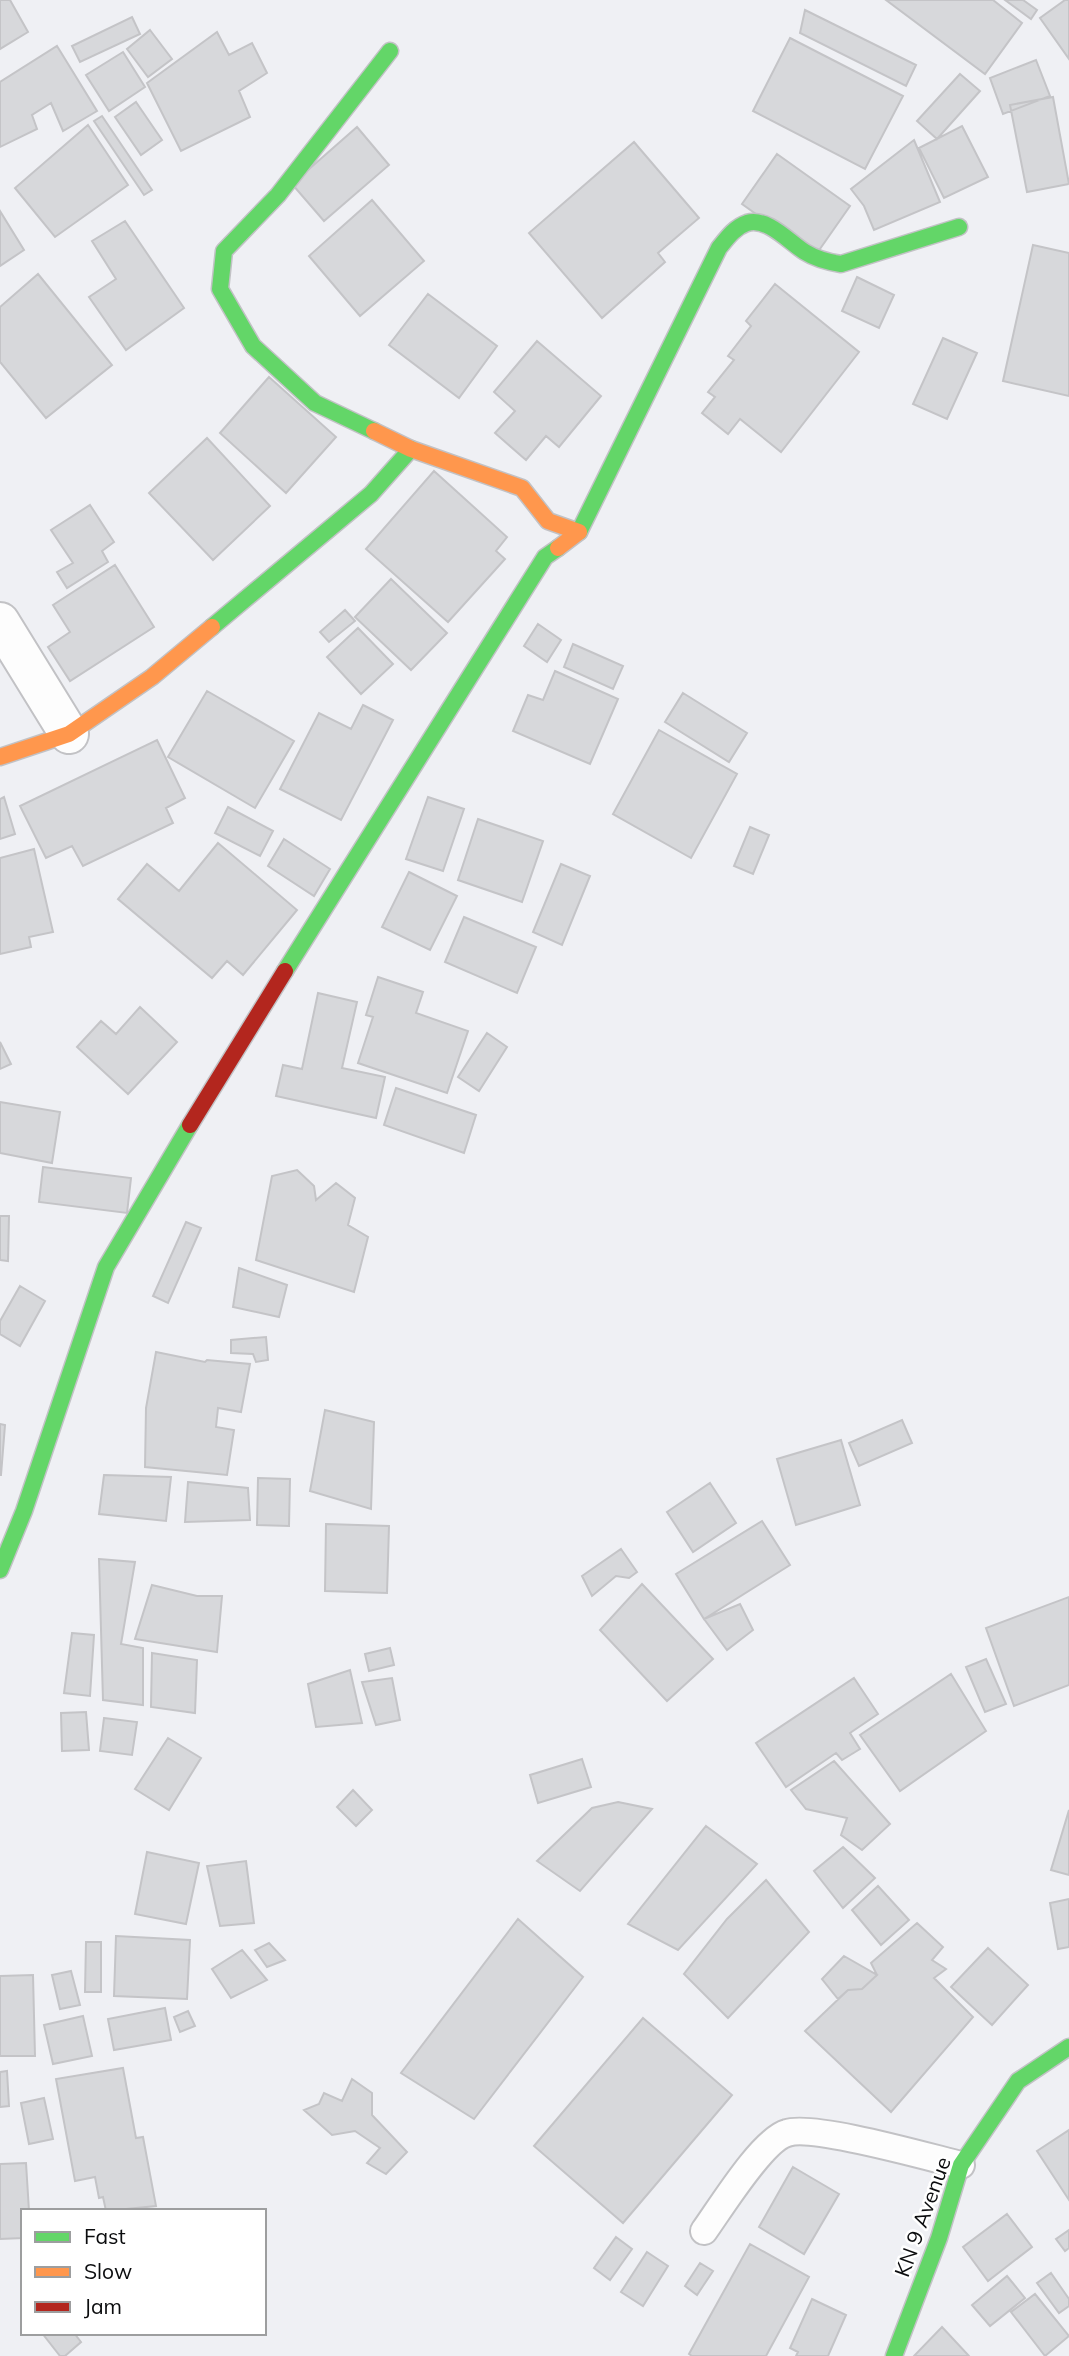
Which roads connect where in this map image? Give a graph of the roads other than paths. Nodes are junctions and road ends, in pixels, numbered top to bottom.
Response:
1 (390, 51) dead end
2 (959, 227) dead end
3 (411, 449) junction
4 (579, 532) junction
5 (0, 622) edge
6 (69, 734) junction
7 (0, 757) edge
8 (0, 1570) edge
9 (1069, 2047) edge
10 (961, 2165) junction
11 (704, 2231) dead end
12 (894, 2356) edge

1 - 3 street
2 - 4 street
3 - 4 street
3 - 6 street
4 - 8 street
5 - 6 street
6 - 7 street
9 - 10 street, KN 9 Avenue
10 - 11 lane
10 - 12 street, KN 9 Avenue

